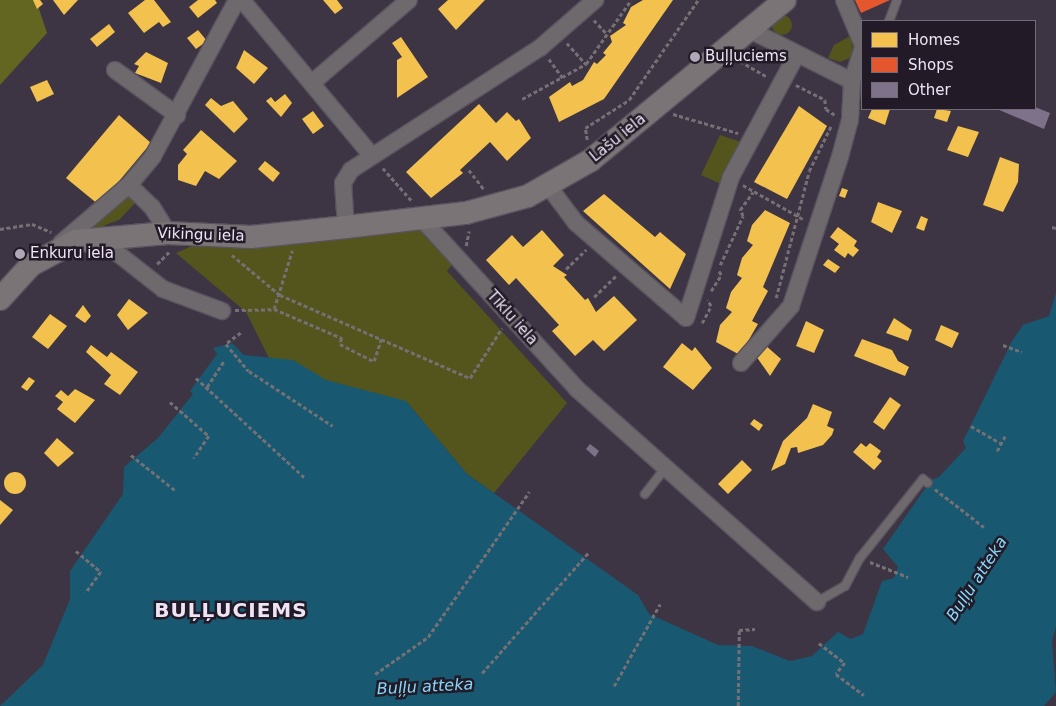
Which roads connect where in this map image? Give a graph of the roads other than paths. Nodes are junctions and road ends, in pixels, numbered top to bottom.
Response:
1 (237, 0) edge
2 (242, 0) edge
3 (409, 0) edge
4 (786, 0) edge
5 (844, 0) edge
6 (898, 0) edge
7 (590, 5) edge
8 (889, 20) edge
9 (746, 28) junction
10 (861, 40) edge
11 (861, 53) edge
12 (796, 56) junction
13 (115, 70) dead end
14 (313, 82) junction
15 (852, 82) junction
16 (176, 115) junction
17 (371, 155) junction
18 (129, 185) junction
19 (550, 187) junction
20 (421, 218) junction
21 (346, 227) junction
22 (168, 233) junction
23 (98, 238) junction
24 (58, 245) junction
25 (0, 299) edge
26 (222, 311) road end
27 (742, 363) dead end
28 (667, 466) junction
29 (928, 483) road end
30 (645, 494) dead end
31 (818, 602) joint

1 - 16 street
2 - 14 street
3 - 14 street
4 - 9 street, Lašu iela
5 - 10 street
6 - 8 lane
7 - 17 street
9 - 12 street
9 - 19 street, Lašu iela
11 - 15 street
12 - 15 street
12 - 19 street
13 - 16 street
14 - 17 street
15 - 27 street
16 - 18 street
17 - 21 street
18 - 22 street
18 - 24 street
19 - 20 street, Lašu iela
20 - 21 street, Vikingu iela
20 - 28 street, Tīklu iela
21 - 22 street, Vikingu iela
22 - 23 street, Vikingu iela
23 - 24 street, Vikingu iela
23 - 26 street
24 - 25 street, Vikingu iela
28 - 30 lane
28 - 31 street, Tīklu iela
29 - 31 lane

